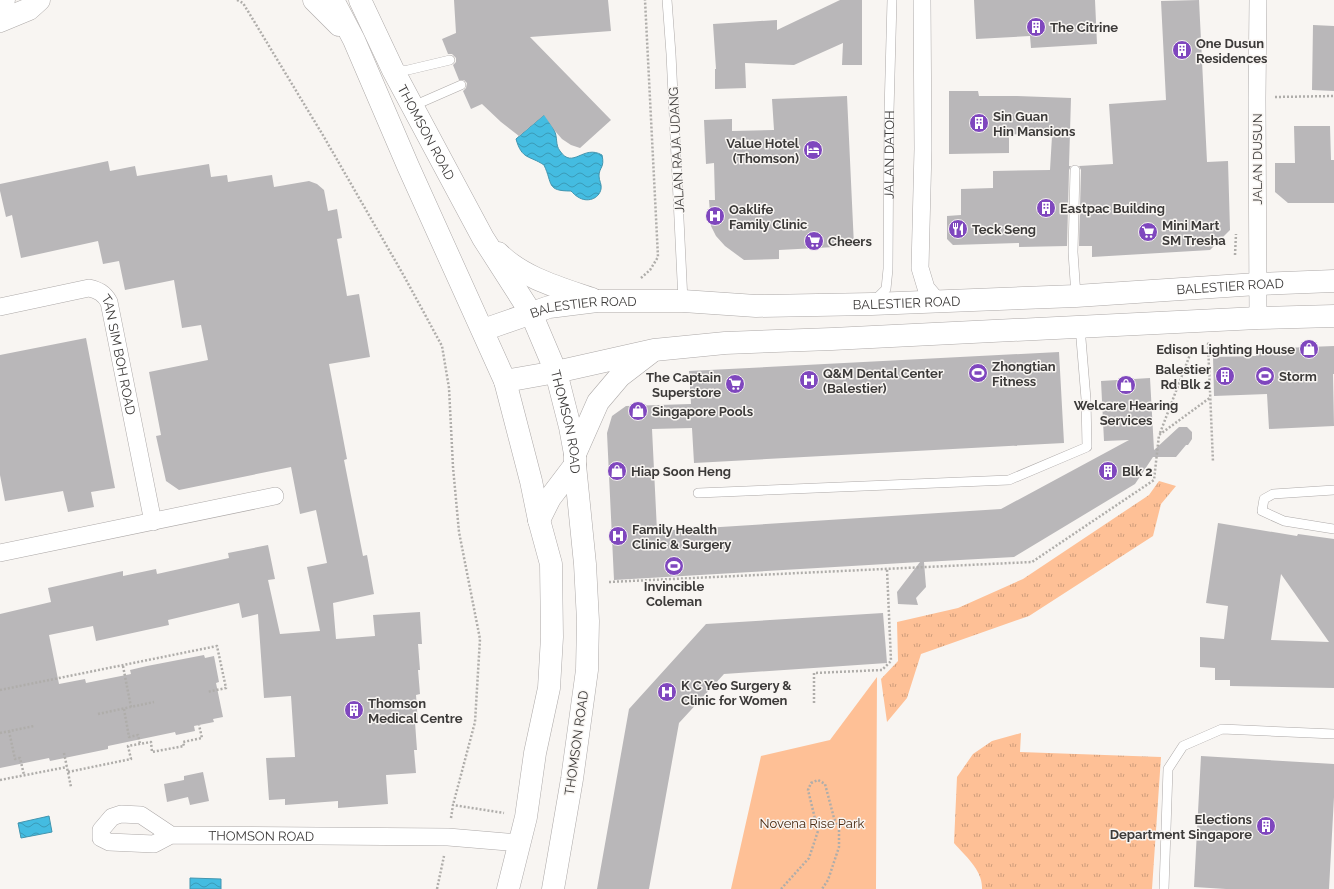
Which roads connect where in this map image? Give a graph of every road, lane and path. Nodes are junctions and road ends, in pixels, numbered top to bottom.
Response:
1 (4, 0) edge
2 (39, 0) edge
3 (237, 0) edge
4 (314, 0) edge
5 (333, 0) edge
6 (360, 0) edge
7 (646, 0) edge
8 (667, 0) edge
9 (892, 0) edge
10 (922, 0) edge
11 (1258, 0) edge
12 (0, 5) edge
13 (0, 21) edge
14 (354, 40) junction
15 (450, 60) dead end
16 (393, 70) junction
17 (461, 85) dead end
18 (1334, 96) edge
19 (1257, 98) junction
20 (412, 106) junction
21 (1075, 170) dead end
22 (483, 238) junction
23 (639, 280) dead end
24 (1334, 281) edge
25 (1257, 284) junction
26 (1076, 296) junction
27 (597, 301) junction
28 (683, 301) junction
29 (937, 301) junction
30 (872, 304) junction
31 (0, 307) edge
32 (531, 313) junction
33 (1334, 316) edge
34 (1258, 318) junction
35 (1080, 327) junction
36 (483, 330) junction
37 (1208, 344) dead end
38 (654, 350) junction
39 (1191, 352) dead end
40 (556, 372) junction
41 (505, 380) junction
42 (1210, 397) junction
43 (1159, 435) junction
44 (575, 460) junction
45 (1214, 462) dead end
46 (1334, 490) edge
47 (698, 493) dead end
48 (276, 496) dead end
49 (539, 520) junction
50 (154, 522) junction
51 (1334, 529) edge
52 (0, 553) edge
53 (887, 569) junction
54 (608, 582) dead end
55 (123, 666) junction
56 (0, 690) edge
57 (207, 692) dead end
58 (154, 702) dead end
59 (814, 702) dead end
60 (132, 707) junction
61 (124, 709) junction
62 (98, 714) dead end
63 (199, 725) dead end
64 (34, 726) dead end
65 (9, 732) junction
66 (0, 733) edge
67 (1334, 734) edge
68 (140, 744) junction
69 (64, 753) dead end
70 (67, 767) junction
71 (68, 772) junction
72 (24, 775) junction
73 (0, 780) edge
74 (71, 787) dead end
75 (453, 805) dead end
76 (171, 835) dead end
77 (519, 843) junction
78 (508, 889) edge
79 (552, 889) edge
80 (781, 889) edge
81 (822, 889) edge
82 (1164, 889) edge

1 - 12 main road
2 - 13 main road
3 - 75 path
4 - 14 main road
5 - 14 main road, THOMSON ROAD
6 - 16 main road, THOMSON ROAD
7 - 23 path
8 - 28 lane, JALAN RAJA UDANG
9 - 30 lane, JALAN DATOH
10 - 29 street
11 - 19 street, JALAN DUSUN
14 - 36 main road, THOMSON ROAD
15 - 16 lane
16 - 20 main road, THOMSON ROAD
17 - 20 lane
18 - 19 path
19 - 25 street, JALAN DUSUN
20 - 22 main road, THOMSON ROAD
21 - 26 lane
22 - 27 main road
22 - 32 main road, THOMSON ROAD
24 - 25 main road, BALESTIER ROAD
25 - 26 main road, BALESTIER ROAD
25 - 34 street, JALAN DUSUN
26 - 29 main road, BALESTIER ROAD
27 - 28 main road, BALESTIER ROAD
27 - 32 main road, BALESTIER ROAD
28 - 30 main road, BALESTIER ROAD
29 - 30 main road, BALESTIER ROAD
31 - 50 street, TAN SIM BOH ROAD
32 - 36 main road, BALESTIER ROAD
32 - 40 main road, THOMSON ROAD
33 - 34 main road
34 - 35 main road
35 - 38 main road
35 - 47 lane
36 - 41 main road, THOMSON ROAD
37 - 42 path
38 - 40 main road
38 - 44 main road
39 - 43 path
40 - 41 main road
40 - 44 main road, THOMSON ROAD
41 - 49 main road, THOMSON ROAD
42 - 43 path
42 - 45 path
43 - 53 path
44 - 49 main road
44 - 79 main road, THOMSON ROAD
46 - 51 lane
48 - 50 street
49 - 77 main road, THOMSON ROAD
50 - 52 street
53 - 54 path
53 - 59 path
55 - 56 path
55 - 57 path
55 - 60 path
58 - 60 path
60 - 61 path
61 - 62 path
61 - 68 path
63 - 68 path
64 - 65 path
65 - 66 path
65 - 72 path
67 - 82 lane
68 - 71 path
69 - 70 path
70 - 71 path
70 - 72 path
71 - 74 path
72 - 73 path
76 - 77 street, THOMSON ROAD
77 - 78 main road, THOMSON ROAD
80 - 81 path

